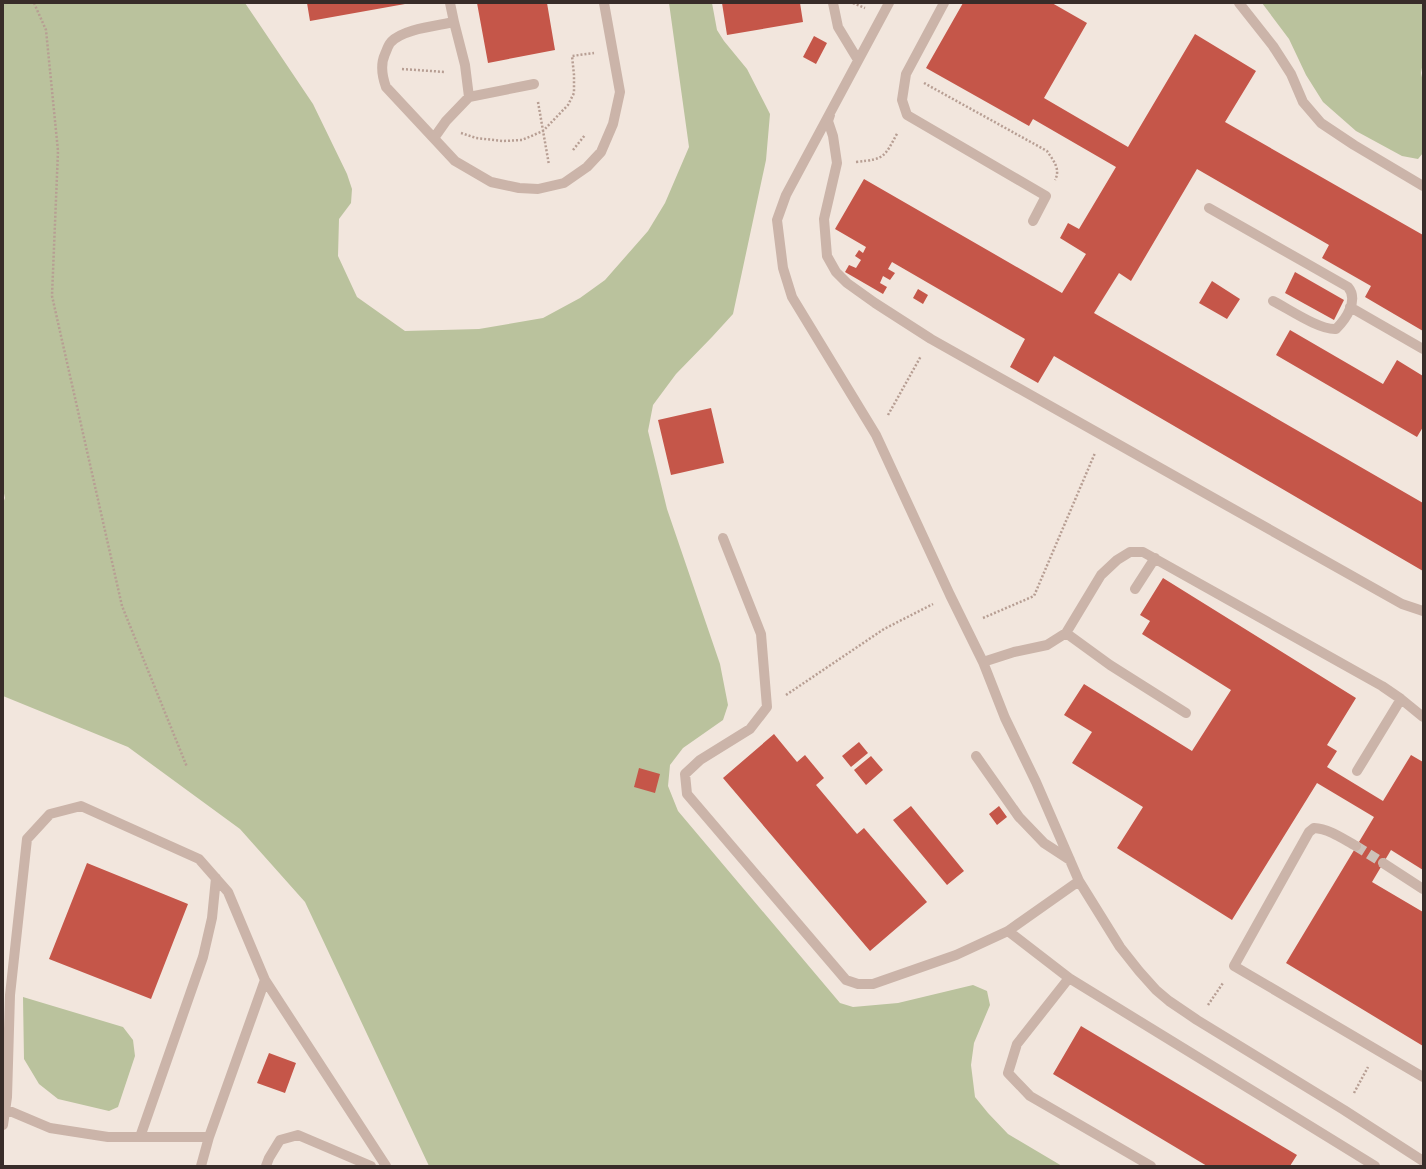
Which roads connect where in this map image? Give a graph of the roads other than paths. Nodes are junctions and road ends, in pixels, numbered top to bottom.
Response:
1 (450, 3) edge
2 (604, 3) edge
3 (833, 3) edge
4 (889, 3) edge
5 (944, 3) edge
6 (1239, 3) edge
7 (454, 22) junction
8 (858, 60) junction
9 (534, 84) dead end
10 (469, 97) junction
11 (831, 111) junction
12 (434, 138) junction
13 (1423, 186) edge
14 (1209, 208) dead end
15 (1033, 221) dead end
16 (1273, 300) dead end
17 (1350, 307) junction
18 (1423, 350) edge
19 (723, 538) dead end
20 (1155, 558) junction
21 (1135, 589) dead end
22 (1423, 611) edge
23 (1066, 633) junction
24 (983, 662) junction
25 (1401, 699) junction
26 (1186, 712) dead end
27 (1423, 717) edge
28 (976, 756) dead end
29 (1356, 771) dead end
30 (1356, 846) tunnel mouth
31 (1070, 860) junction
32 (1383, 863) tunnel mouth
33 (216, 878) junction
34 (1079, 880) junction
35 (1423, 889) edge
36 (1008, 931) junction
37 (1069, 978) junction
38 (265, 980) junction
39 (1423, 1078) edge
40 (6, 1109) junction
41 (3, 1125) edge
42 (140, 1137) junction
43 (209, 1137) junction
44 (1423, 1161) edge
45 (201, 1166) edge
46 (266, 1166) edge
47 (371, 1166) edge
48 (386, 1166) edge
49 (1150, 1166) edge
50 (1375, 1166) edge

1 - 7 lane
2 - 12 lane
3 - 8 lane
4 - 8 lane
5 - 15 lane
6 - 13 lane
7 - 10 lane
7 - 12 lane
8 - 11 lane
9 - 10 lane
10 - 12 lane
11 - 22 lane
11 - 24 lane
14 - 17 lane
16 - 17 lane
17 - 18 lane
19 - 36 lane
20 - 21 lane
20 - 23 lane
20 - 25 lane
23 - 24 lane
23 - 26 lane
24 - 31 lane
25 - 27 lane
25 - 29 lane
28 - 31 lane
30 - 39 lane
31 - 34 lane
32 - 35 lane
33 - 38 lane
33 - 40 lane
33 - 42 lane
34 - 36 lane
34 - 44 lane
36 - 37 lane
37 - 49 lane
37 - 50 lane
38 - 43 lane
38 - 48 lane
40 - 41 lane
40 - 42 lane
42 - 43 lane
43 - 45 lane
46 - 47 lane

